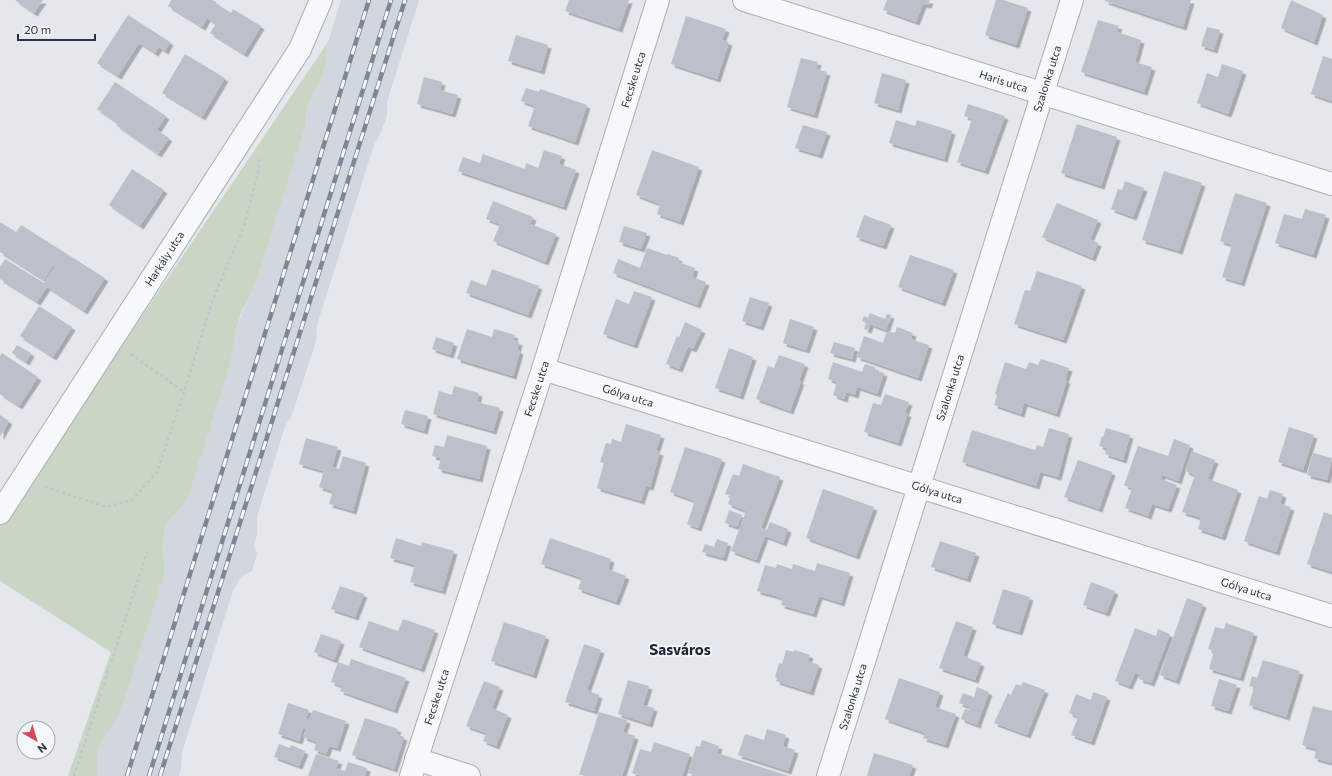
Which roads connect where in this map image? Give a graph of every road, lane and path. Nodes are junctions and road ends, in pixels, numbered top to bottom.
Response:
1 (321, 0) edge
2 (658, 0) edge
3 (744, 0) edge
4 (1072, 0) edge
5 (1042, 94) junction
6 (243, 136) junction
7 (1332, 184) edge
8 (112, 340) junction
9 (543, 369) junction
10 (184, 392) junction
11 (22, 479) junction
12 (919, 486) junction
13 (0, 513) edge
14 (147, 552) dead end
15 (1332, 616) edge
16 (414, 768) edge
17 (74, 776) edge
18 (469, 776) edge
19 (828, 776) edge

1 - 6 street, Harkály utca
2 - 9 street, Fecske utca
3 - 5 street, Haris utca
4 - 5 street, Szalonka utca
5 - 7 street, Haris utca
5 - 12 street, Szalonka utca
6 - 8 street, Harkály utca
6 - 10 path
8 - 10 path
8 - 11 street, Harkály utca
9 - 12 street, Gólya utca
9 - 16 street, Fecske utca
10 - 11 path
11 - 13 street, Harkály utca
12 - 15 street, Gólya utca
12 - 19 street, Szalonka utca
14 - 17 path
16 - 18 street

